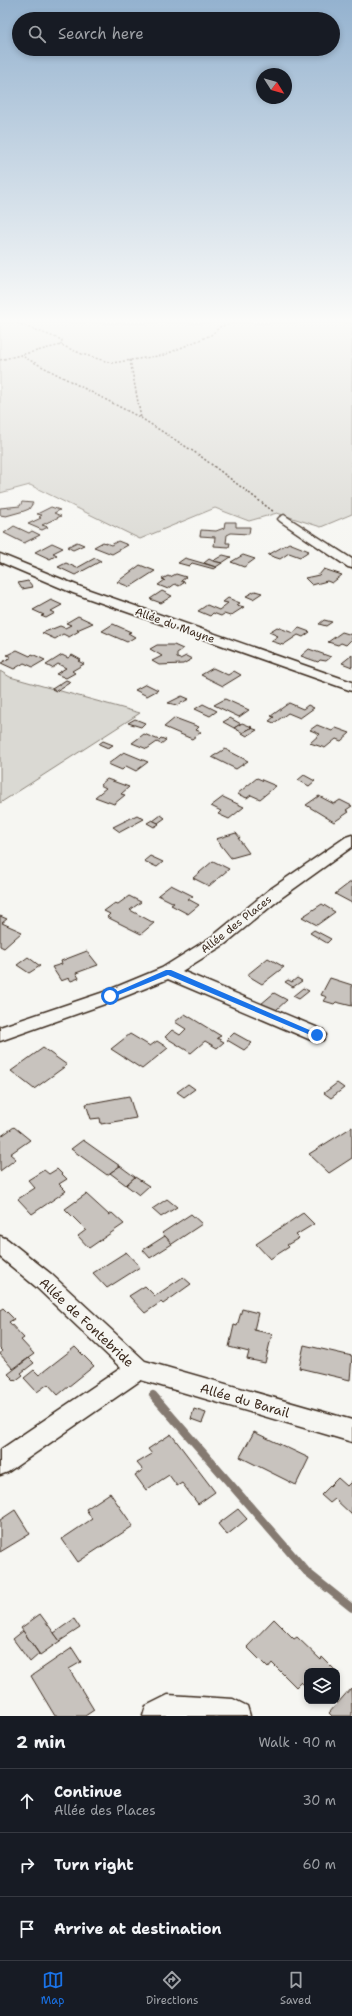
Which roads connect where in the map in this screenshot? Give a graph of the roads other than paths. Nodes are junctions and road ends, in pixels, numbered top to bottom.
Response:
1 (284, 519) road end
2 (0, 558) edge
3 (352, 564) edge
4 (352, 687) edge
5 (352, 840) edge
6 (168, 972) junction
7 (0, 1034) edge
8 (317, 1035) dead end
9 (0, 1246) edge
10 (138, 1369) junction
11 (352, 1431) edge
12 (0, 1464) edge
13 (156, 1716) edge
14 (237, 1716) edge

1 - 3 street
2 - 4 street, Allée du Mayne
5 - 6 street, Allée des Places
6 - 7 street, Allée des Places
6 - 8 street
9 - 10 street, Allée de Fontebride
10 - 11 street, Allée du Barail
10 - 12 street, Allée de Fontebride
13 - 14 street

